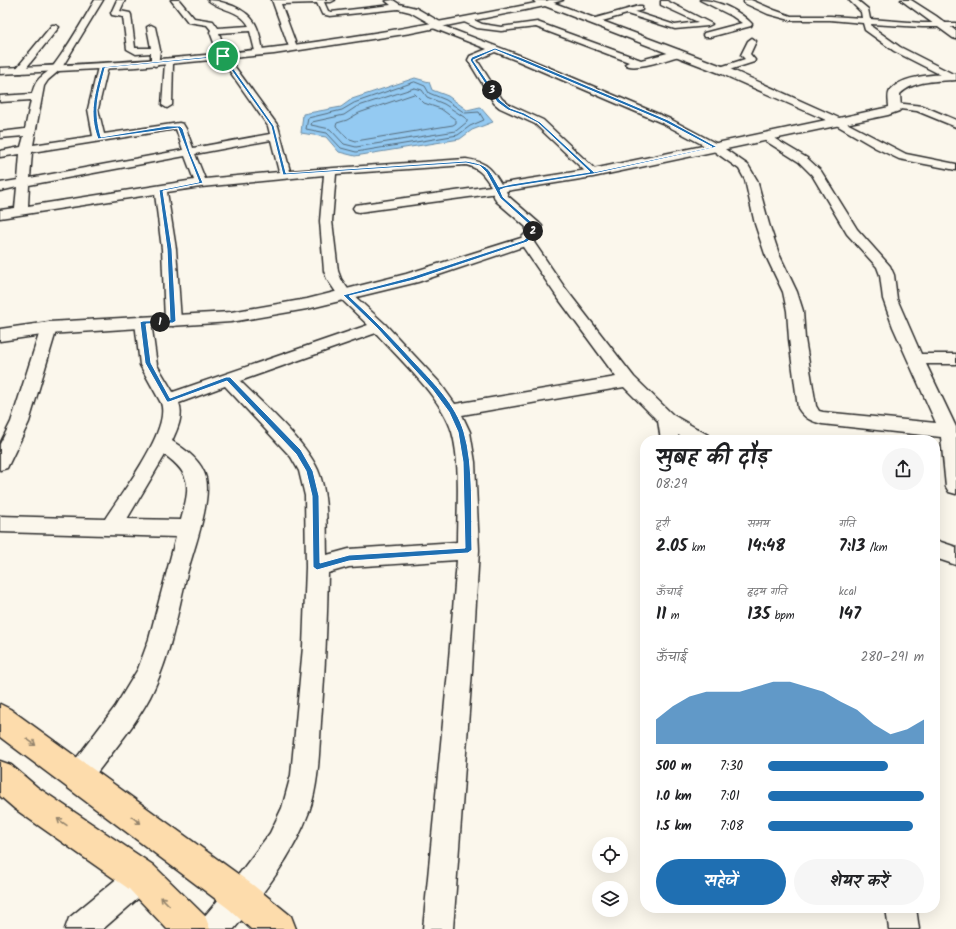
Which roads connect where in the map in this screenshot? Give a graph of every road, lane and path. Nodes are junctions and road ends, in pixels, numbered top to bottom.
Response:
1 (99, 0) edge
2 (121, 0) edge
3 (175, 0) edge
4 (215, 0) edge
5 (332, 0) edge
6 (389, 0) edge
7 (559, 0) edge
8 (677, 0) edge
9 (704, 0) edge
10 (853, 0) edge
11 (905, 0) edge
12 (276, 1) edge
13 (320, 1) edge
14 (747, 1) dead end
15 (541, 2) edge
16 (664, 3) junction
17 (401, 6) junction
18 (628, 12) junction
19 (774, 13) junction
20 (740, 18) junction
21 (467, 20) junction
22 (595, 21) junction
23 (868, 21) junction
24 (943, 25) junction
25 (956, 25) edge
26 (438, 26) junction
27 (55, 27) dead end
28 (151, 27) dead end
29 (254, 28) junction
30 (216, 31) junction
31 (707, 34) dead end
32 (956, 36) edge
33 (752, 41) dead end
34 (293, 47) junction
35 (583, 48) dead end
36 (495, 49) junction
37 (156, 50) junction
38 (259, 51) junction
39 (679, 53) junction
40 (223, 56) junction
41 (169, 62) junction
42 (155, 63) junction
43 (641, 63) junction
44 (103, 67) junction
45 (56, 69) junction
46 (723, 70) junction
47 (0, 71) edge
48 (19, 71) junction
49 (954, 77) edge
50 (38, 97) junction
51 (0, 99) edge
52 (167, 105) dead end
53 (895, 106) junction
54 (837, 121) junction
55 (956, 124) edge
56 (29, 132) junction
57 (0, 135) edge
58 (276, 136) junction
59 (99, 138) junction
60 (766, 138) junction
61 (715, 147) junction
62 (26, 151) junction
63 (188, 152) junction
64 (0, 154) edge
65 (956, 167) edge
66 (330, 171) junction
67 (593, 173) junction
68 (285, 174) junction
69 (22, 183) junction
70 (201, 183) junction
71 (0, 187) edge
72 (498, 189) junction
73 (161, 190) junction
74 (359, 208) dead end
75 (21, 211) junction
76 (0, 214) edge
77 (526, 241) junction
78 (345, 295) junction
79 (173, 321) junction
80 (143, 322) junction
81 (379, 327) junction
82 (49, 328) junction
83 (0, 334) edge
84 (917, 359) junction
85 (956, 359) edge
86 (228, 379) junction
87 (628, 381) junction
88 (169, 400) junction
89 (451, 411) junction
90 (667, 419) junction
91 (949, 431) junction
92 (669, 435) edge
93 (693, 435) edge
94 (162, 444) junction
95 (0, 463) edge
96 (956, 488) edge
97 (0, 524) edge
98 (111, 527) junction
99 (189, 529) junction
100 (468, 550) junction
101 (940, 551) edge
102 (956, 556) edge
103 (317, 567) junction
104 (0, 719) edge
105 (0, 776) edge
106 (78, 776) junction
107 (141, 877) junction
108 (241, 897) junction
109 (902, 913) edge
110 (80, 929) edge
111 (192, 929) edge
112 (214, 929) edge
113 (278, 929) edge
114 (438, 929) edge
115 (904, 929) edge

1 - 45 street
2 - 37 street
3 - 30 street
4 - 29 street
5 - 13 street
6 - 17 street
7 - 15 street
8 - 16 street
9 - 20 street
10 - 23 street
11 - 24 street
12 - 13 street
12 - 34 street
13 - 17 street
14 - 19 street
15 - 21 street
15 - 22 street
16 - 18 street
16 - 18 street
17 - 26 street
18 - 22 street
19 - 20 street
19 - 23 street
20 - 31 street
21 - 26 street
21 - 43 street
22 - 39 street
23 - 24 street
23 - 49 street
24 - 25 street
24 - 32 street
26 - 34 street
26 - 36 street
27 - 48 street
28 - 37 street
29 - 30 street
29 - 38 street
30 - 40 street
33 - 46 street
34 - 38 street
35 - 43 street
36 - 61 street
36 - 67 street
37 - 42 street
38 - 40 street
39 - 43 street
39 - 46 street
40 - 41 street
40 - 58 street
41 - 42 street
41 - 52 street
42 - 44 street
44 - 45 street
44 - 59 street
45 - 48 street
45 - 50 street
46 - 54 street
47 - 48 street
49 - 53 street
50 - 51 street
50 - 56 street
53 - 54 street
53 - 55 street
54 - 60 street
54 - 65 street
56 - 57 street
56 - 62 street
58 - 63 street
58 - 68 street
59 - 62 street
59 - 63 street
60 - 61 street
60 - 84 street
61 - 67 street
61 - 91 street
62 - 64 street
62 - 69 street
63 - 69 street
63 - 70 street
66 - 68 street
66 - 72 street
66 - 78 street
67 - 72 street
68 - 70 street
69 - 71 street
69 - 75 street
70 - 73 street
72 - 74 street
72 - 77 street
73 - 75 street
73 - 79 street
75 - 76 street
77 - 78 street
77 - 87 street
78 - 79 street
78 - 81 street
79 - 80 street
80 - 82 street
80 - 88 street
81 - 86 street
81 - 89 street
82 - 83 street
82 - 95 street
84 - 85 street
84 - 91 street
86 - 88 street
86 - 103 street
87 - 89 street
87 - 90 street
88 - 94 street
89 - 100 street
90 - 92 street
90 - 93 street
91 - 96 street
94 - 98 street
94 - 99 street
97 - 98 street
98 - 99 street
99 - 106 street
100 - 103 street
100 - 114 street
101 - 102 street
103 - 108 street
104 -> 106 main road
107 -> 105 main road
106 -> 108 main road
107 - 110 street
111 -> 107 main road
108 - 112 street
108 - 113 main road
109 - 115 street

